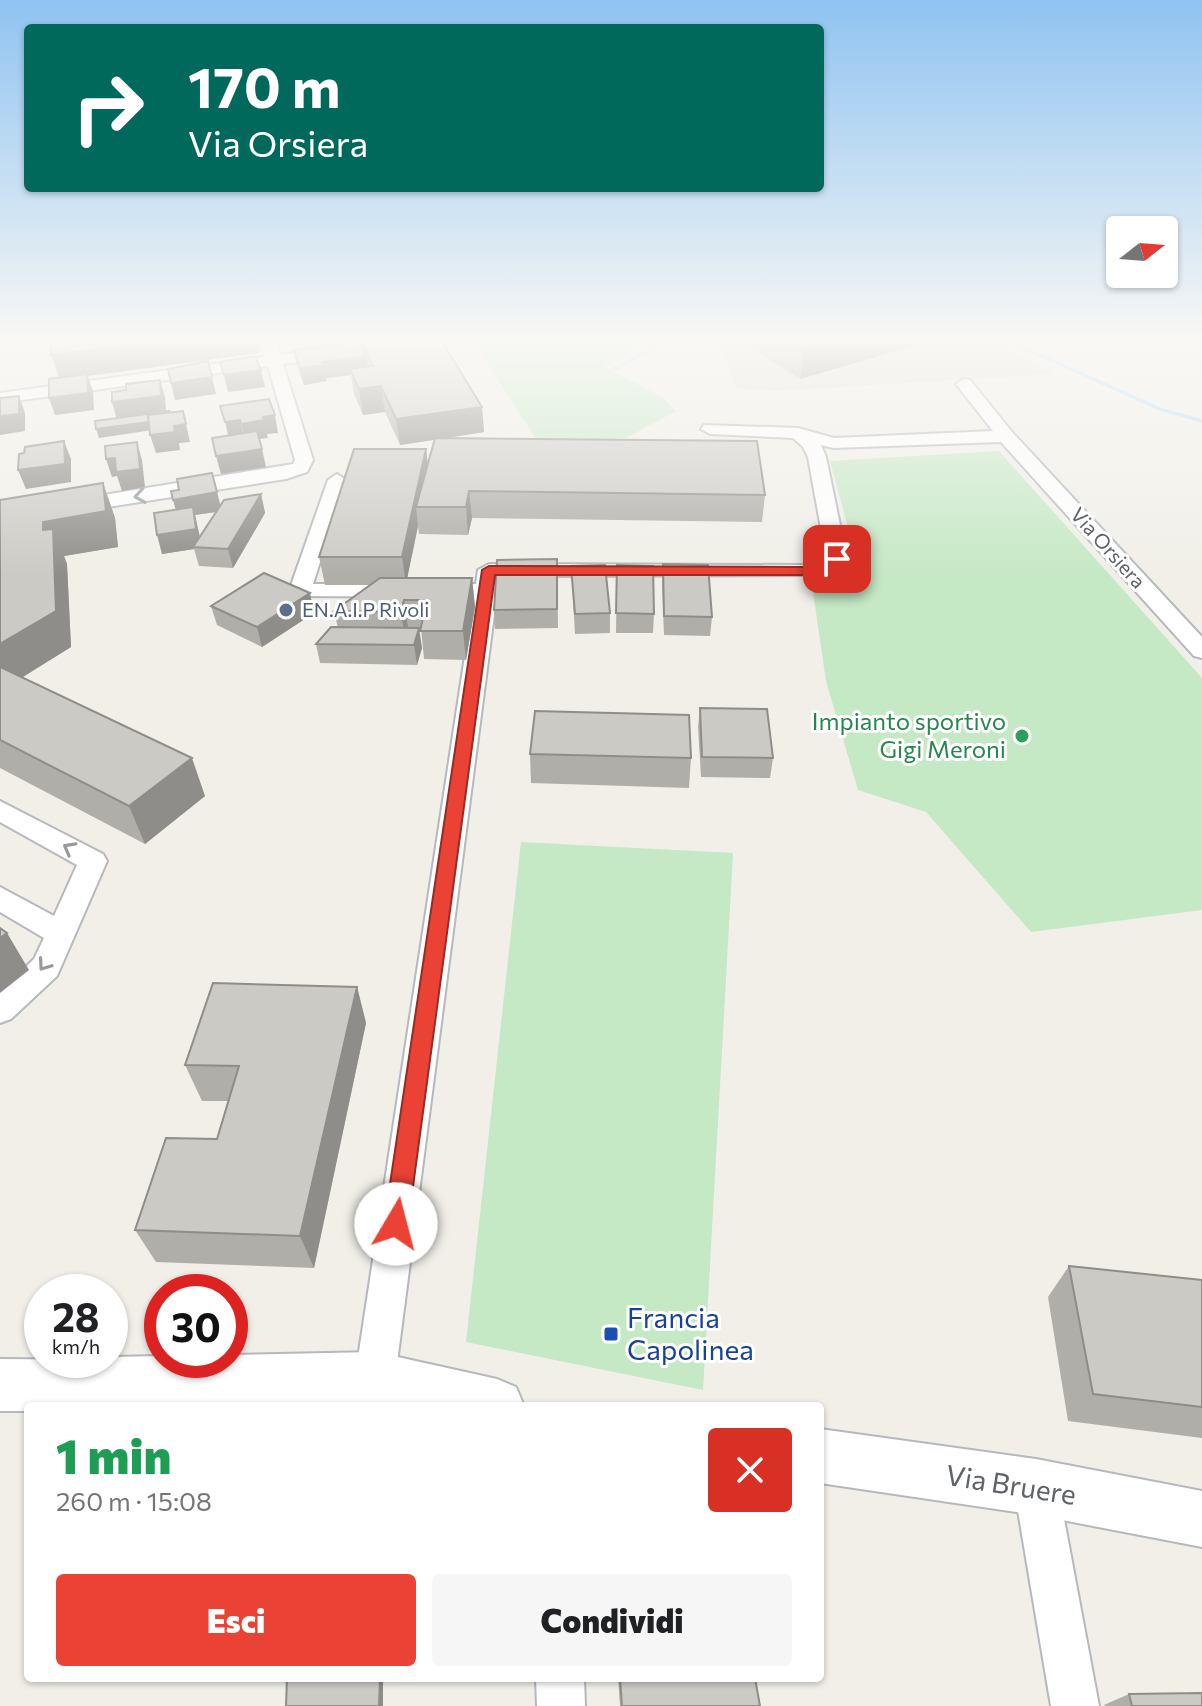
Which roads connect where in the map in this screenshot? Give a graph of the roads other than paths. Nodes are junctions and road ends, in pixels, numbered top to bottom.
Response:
1 (292, 418) edge
2 (992, 418) edge
3 (710, 429) dead end
4 (798, 433) junction
5 (1011, 440) junction
6 (817, 457) junction
7 (337, 480) dead end
8 (0, 518) edge
9 (486, 590) junction
10 (1202, 651) edge
11 (0, 810) edge
12 (0, 898) edge
13 (61, 934) junction
14 (0, 1010) edge
15 (375, 1378) junction
16 (0, 1385) edge
17 (480, 1402) edge
18 (824, 1457) edge
19 (1036, 1487) junction
20 (1202, 1519) edge
21 (560, 1682) edge
22 (561, 1706) edge
23 (1075, 1706) edge

1 -> 8 street
2 - 5 street, Via Orsiera
3 - 4 street
4 - 5 street
4 - 6 street
5 - 6 street
5 - 10 street, Via Orsiera
6 - 9 street
7 - 9 street
9 - 15 street
13 -> 11 street
12 - 13 street
13 -> 14 street
15 - 16 street
15 - 17 street
18 - 19 street, Via Bruere
19 - 20 street, Via Bruere
19 - 23 street
21 - 22 street

